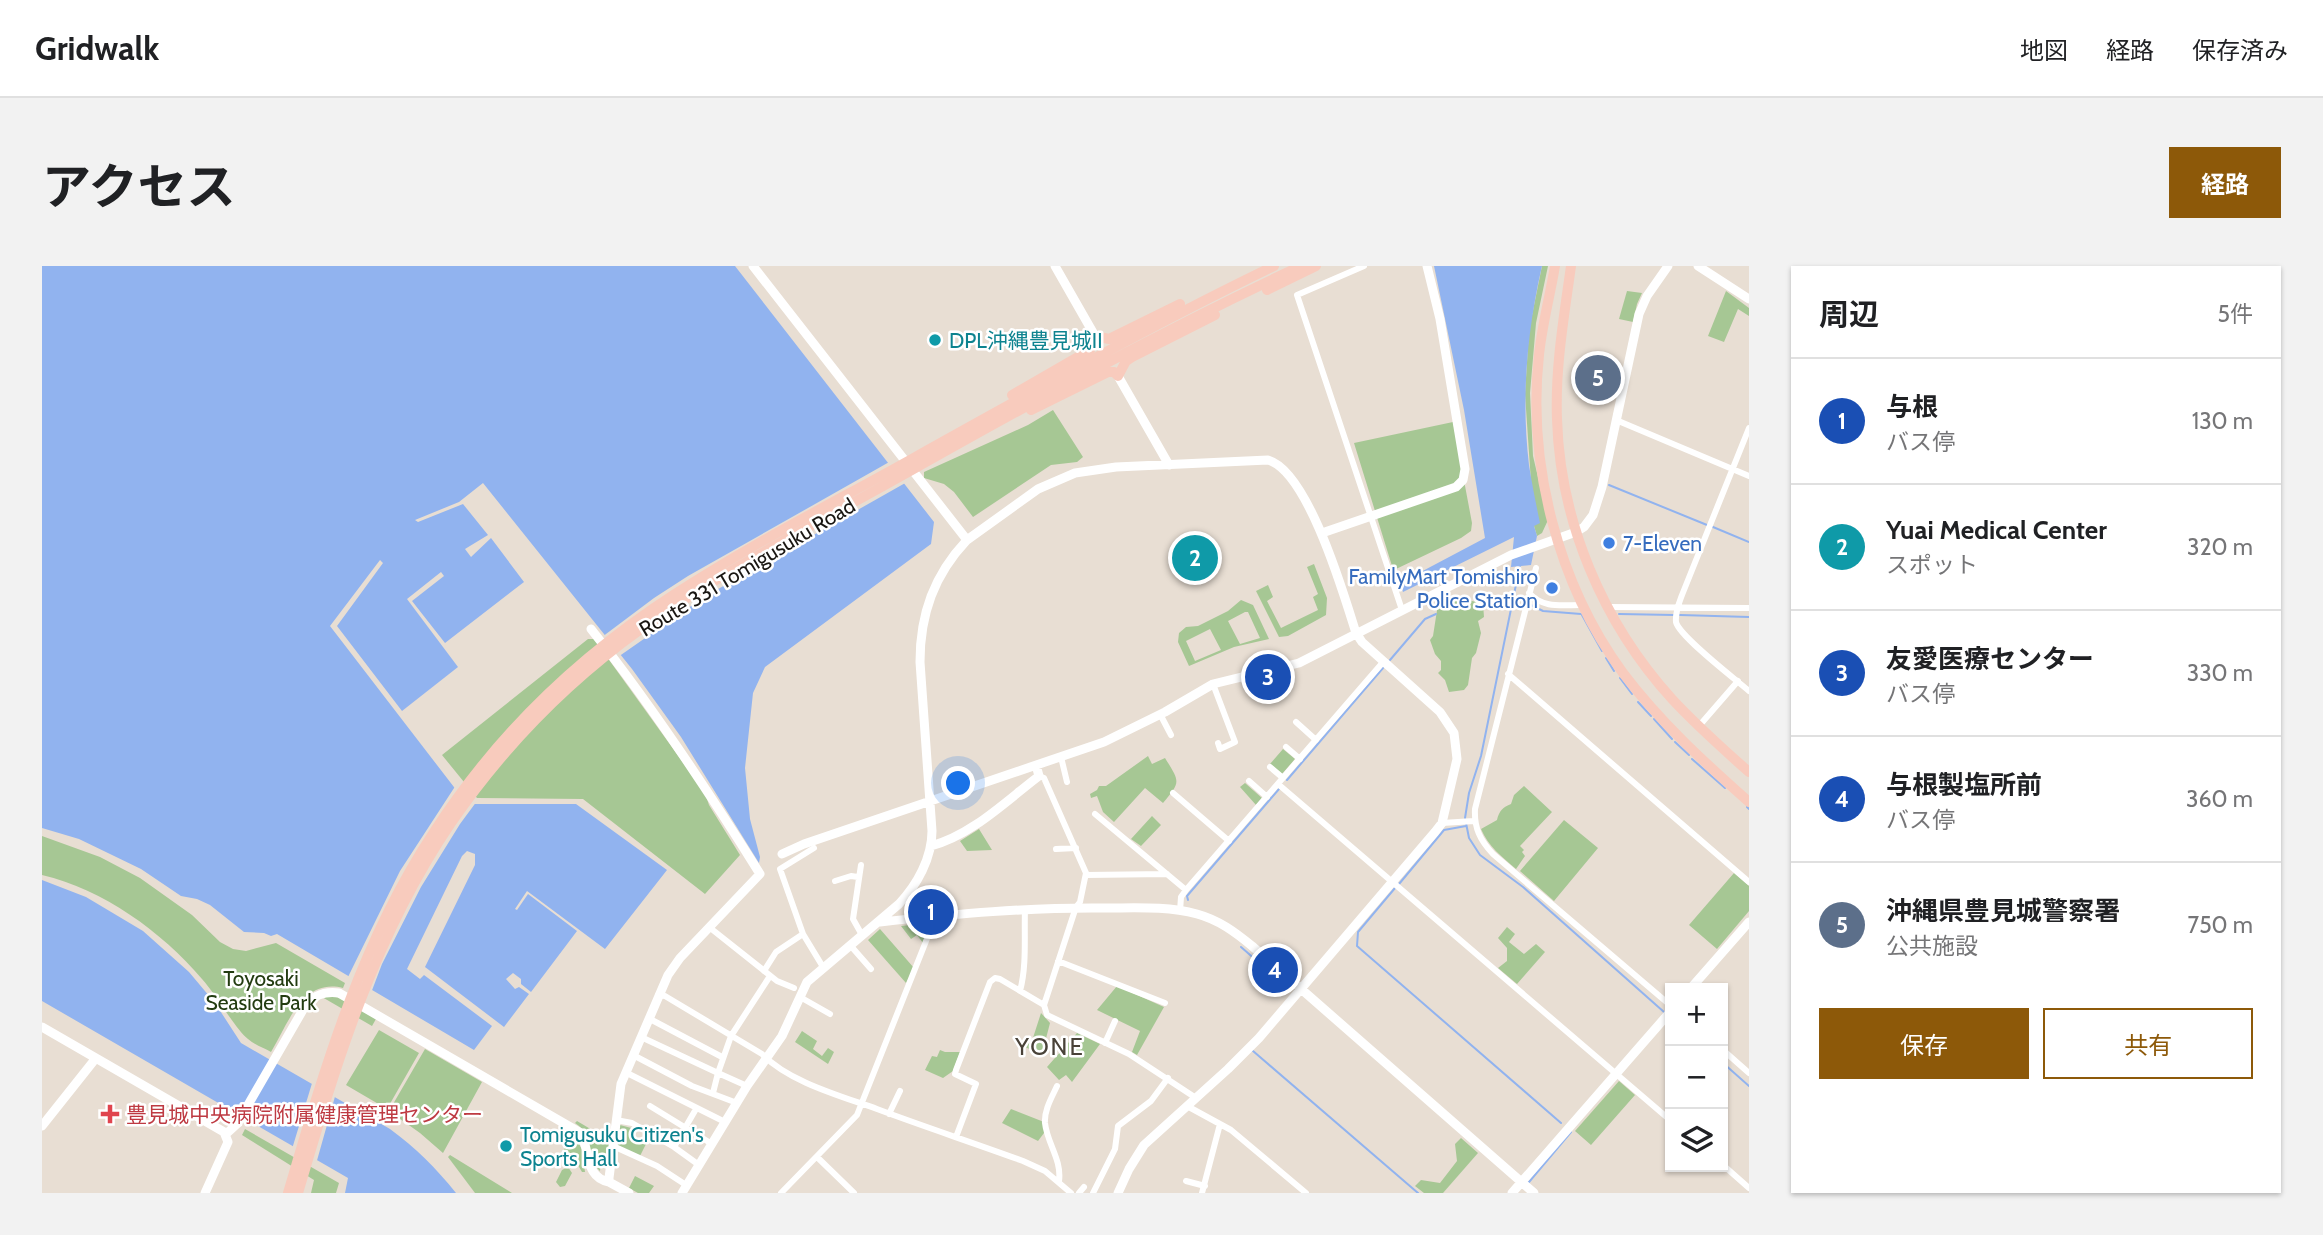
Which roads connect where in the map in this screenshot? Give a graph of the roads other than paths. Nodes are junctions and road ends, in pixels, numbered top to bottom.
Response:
1 (1055, 266) edge
2 (1274, 266) edge
3 (1301, 266) edge
4 (1316, 266) edge
5 (1364, 266) edge
6 (1427, 266) edge
7 (1555, 266) edge
8 (1571, 266) edge
9 (1668, 266) edge
10 (1698, 266) edge
11 (756, 267) edge
12 (1223, 289) junction
13 (1749, 299) edge
14 (1095, 336) junction
15 (1118, 376) junction
16 (998, 409) junction
17 (1616, 420) junction
18 (1002, 421) junction
19 (1749, 428) edge
20 (915, 463) junction
21 (1169, 465) junction
22 (1732, 469) junction
23 (1749, 475) edge
24 (1370, 516) junction
25 (1576, 532) junction
26 (1322, 533) junction
27 (967, 540) junction
28 (1558, 540) junction
29 (1536, 568) dead end
30 (1528, 595) junction
31 (1584, 604) junction
32 (1608, 607) junction
33 (1749, 608) edge
34 (1677, 609) junction
35 (1402, 610) junction
36 (591, 629) dead end
37 (1356, 633) junction
38 (1384, 661) junction
39 (1508, 674) junction
40 (1738, 681) junction
41 (1213, 684) junction
42 (1749, 691) edge
43 (1160, 714) junction
44 (1296, 722) dead end
45 (1699, 726) junction
46 (1171, 734) dead end
47 (1317, 740) junction
48 (1218, 743) dead end
49 (1286, 747) dead end
50 (1061, 757) junction
51 (1300, 760) junction
52 (1036, 765) junction
53 (1270, 767) dead end
54 (1749, 772) edge
55 (1040, 776) junction
56 (1249, 781) dead end
57 (1281, 781) junction
58 (1067, 782) dead end
59 (1173, 793) dead end
60 (1267, 797) junction
61 (930, 802) junction
62 (1749, 803) edge
63 (1095, 814) dead end
64 (1474, 821) junction
65 (1442, 823) junction
66 (1229, 841) junction
67 (931, 846) junction
68 (814, 848) dead end
69 (1076, 848) junction
70 (1056, 849) dead end
71 (782, 855) dead end
72 (861, 865) dead end
73 (1167, 874) junction
74 (1086, 875) junction
75 (859, 877) junction
76 (835, 881) dead end
77 (1392, 882) junction
78 (1749, 882) edge
79 (1186, 890) junction
80 (899, 904) junction
81 (1076, 907) junction
82 (1025, 909) junction
83 (1180, 911) junction
84 (936, 916) junction
85 (918, 918) junction
86 (880, 922) junction
87 (1749, 922) edge
88 (709, 927) junction
89 (803, 934) junction
90 (862, 935) junction
91 (850, 944) junction
92 (769, 945) dead end
93 (776, 952) junction
94 (1058, 961) junction
95 (823, 967) junction
96 (871, 969) dead end
97 (767, 973) junction
98 (1695, 983) edge
99 (794, 988) dead end
100 (1301, 989) junction
101 (1020, 991) junction
102 (658, 995) junction
103 (800, 997) junction
104 (1665, 1001) edge
105 (1165, 1003) dead end
106 (1044, 1004) junction
107 (830, 1014) dead end
108 (1665, 1018) edge
109 (650, 1019) junction
110 (1115, 1021) dead end
111 (42, 1027) edge
112 (731, 1035) junction
113 (641, 1037) junction
114 (1105, 1043) junction
115 (1728, 1054) edge
116 (633, 1055) junction
117 (722, 1057) junction
118 (96, 1058) junction
119 (767, 1059) junction
120 (625, 1072) junction
121 (718, 1073) junction
122 (1616, 1073) junction
123 (1749, 1073) edge
124 (1168, 1078) junction
125 (747, 1086) junction
126 (1056, 1086) dead end
127 (900, 1091) dead end
128 (713, 1093) junction
129 (1196, 1098) junction
130 (737, 1103) junction
131 (862, 1104) junction
132 (650, 1106) dead end
133 (1187, 1106) junction
134 (696, 1109) junction
135 (890, 1114) junction
136 (1665, 1115) edge
137 (616, 1120) junction
138 (725, 1122) junction
139 (1220, 1124) junction
140 (42, 1126) edge
141 (685, 1128) junction
142 (226, 1134) junction
143 (956, 1137) junction
144 (712, 1144) junction
145 (613, 1146) junction
146 (674, 1147) junction
147 (817, 1157) junction
148 (699, 1165) junction
149 (1728, 1169) edge
150 (1059, 1181) junction
151 (1185, 1181) dead end
152 (610, 1182) junction
153 (1521, 1182) junction
154 (1749, 1188) edge
155 (684, 1189) edge
156 (1204, 1190) edge
157 (205, 1193) edge
158 (288, 1193) edge
159 (298, 1193) edge
160 (629, 1193) edge
161 (781, 1193) edge
162 (854, 1193) edge
163 (1072, 1193) edge
164 (1093, 1193) edge
165 (1118, 1193) edge
166 (1306, 1193) edge
167 (1512, 1193) edge
168 (1534, 1193) edge

1 - 14 street
2 - 12 highway, Route 331 Tomigusuku Road
3 - 18 highway, Route 331 Tomigusuku Road
4 - 15 highway
5 - 24 street
6 - 24 street
7 - 28 highway
8 - 25 highway
9 - 17 street
10 - 13 street
11 - 27 street
12 - 14 highway
12 - 16 highway, Route 331 Tomigusuku Road
14 - 16 highway
15 - 18 highway
15 - 21 street
16 - 20 highway, Route 331 Tomigusuku Road
17 - 22 street
17 - 25 street
18 - 20 highway, Route 331 Tomigusuku Road
19 - 22 street
20 - 158 highway, Route 331 Tomigusuku Road
20 - 159 highway, Route 331 Tomigusuku Road
21 - 26 street
21 - 27 street
22 - 23 street
22 - 34 street
24 - 26 street
24 - 35 street
25 - 28 street
25 - 32 highway
26 - 37 street
27 - 61 street
28 - 31 highway
28 - 35 street
29 - 30 street
30 - 31 street
30 - 39 street
31 - 62 highway
32 - 34 street
32 - 45 highway
33 - 34 street
34 - 40 street
35 - 37 street
36 - 88 street
37 - 38 street
37 - 41 street
38 - 47 street
38 - 65 street
39 - 64 street
39 - 78 street
40 - 42 street
40 - 45 street
41 - 43 street
41 - 48 street
43 - 46 street
43 - 50 street
44 - 47 street
45 - 54 highway
47 - 51 street
49 - 51 street
50 - 52 street
50 - 58 street
51 - 57 street
52 - 55 street
52 - 61 street
53 - 57 street
55 - 67 street
55 - 69 street
56 - 60 street
57 - 60 street
57 - 77 street
59 - 66 street
60 - 66 street
61 - 67 street
61 - 71 street
63 - 73 street
64 - 65 street
64 - 104 street
65 - 77 street
66 - 79 street
67 - 80 street
68 - 89 street
69 - 70 street
69 - 74 street
72 - 75 street
73 - 74 street
73 - 79 street
74 - 81 street
75 - 76 street
75 - 90 street
77 - 100 street
77 - 122 street
79 - 83 street
80 - 85 street
80 - 86 street
81 - 82 street
81 - 83 street
81 - 94 street
82 - 84 street
82 - 101 street
83 - 100 street
84 - 85 street
84 - 131 street
85 - 86 street
86 - 90 street
87 - 98 street
88 - 97 street
88 - 102 street
89 - 93 street
89 - 95 street
90 - 91 street
91 - 95 street
91 - 96 street
92 - 93 street
93 - 97 street
94 - 105 street
94 - 106 street
95 - 103 street
97 - 99 street
97 - 112 street
100 - 129 street
100 - 153 street
101 - 106 street
101 - 143 street
102 - 109 street
102 - 112 street
103 - 107 street
103 - 119 street
106 - 114 street
108 - 122 street
109 - 113 street
109 - 117 street
110 - 114 street
111 - 118 street
112 - 117 street
112 - 119 street
113 - 116 street
113 - 121 street
114 - 124 street
115 - 123 street
116 - 120 street
116 - 128 street
117 - 121 street
118 - 140 street
118 - 142 street
119 - 125 street
119 - 131 street
120 - 134 street
120 - 137 street
121 - 125 street
121 - 128 street
122 - 136 street
122 - 153 street
124 - 129 street
124 - 164 street
125 - 130 street
126 - 150 street
127 - 135 street
128 - 130 street
129 - 133 street
130 - 138 street
131 - 135 street
131 - 147 street
132 - 141 street
133 - 139 street
133 - 165 street
134 - 138 street
134 - 141 street
135 - 143 street
137 - 145 street
137 - 146 street
138 - 144 street
139 - 156 street
139 - 166 street
141 - 144 street
141 - 146 street
142 - 152 street
142 - 157 street
143 - 150 street
144 - 148 street
145 - 152 street
145 - 155 street
146 - 148 street
147 - 161 street
147 - 162 street
148 - 155 street
149 - 154 street
150 - 163 street
151 - 156 street
152 - 160 street
153 - 167 street
153 - 168 street

